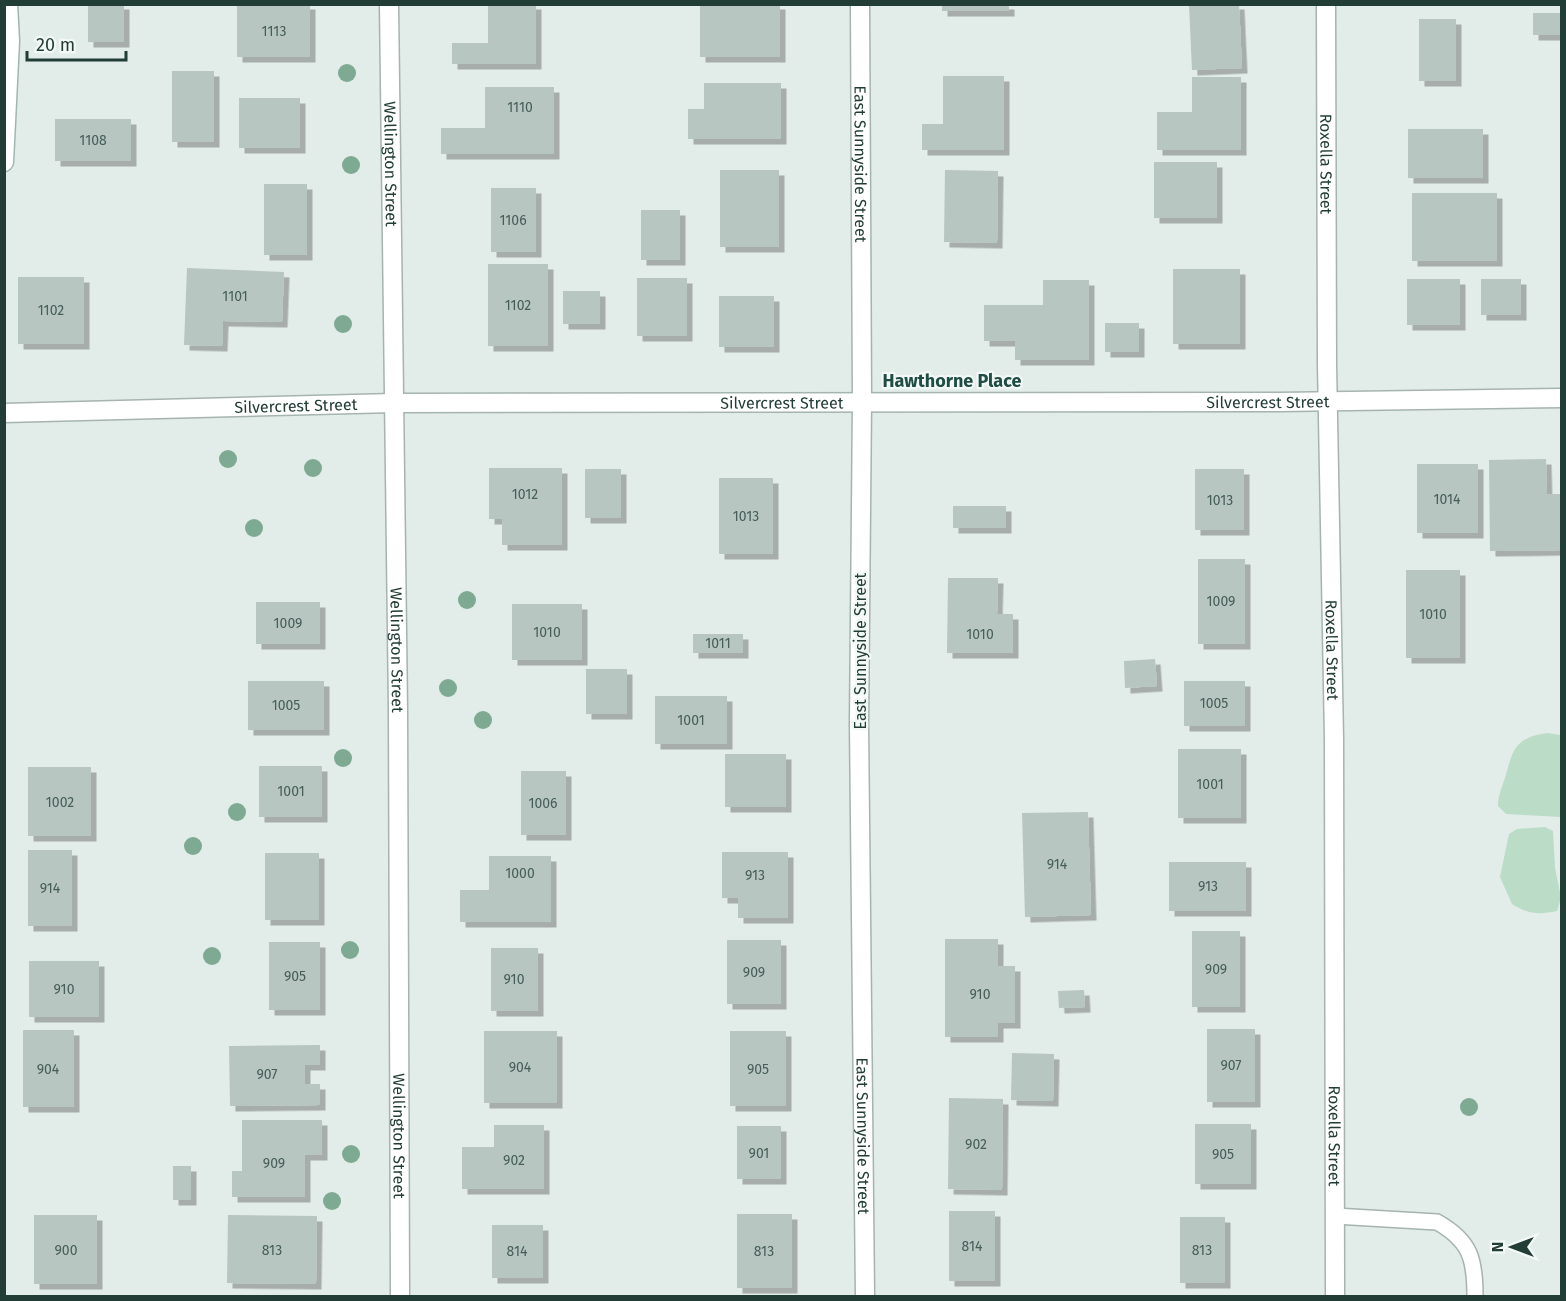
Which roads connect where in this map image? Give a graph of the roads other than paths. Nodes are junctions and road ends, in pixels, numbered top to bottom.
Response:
1 (8, 4) edge
2 (389, 4) edge
3 (860, 4) edge
4 (1326, 4) edge
5 (4, 162) edge
6 (1562, 398) edge
7 (1328, 399) junction
8 (862, 401) junction
9 (394, 403) junction
10 (4, 413) edge
11 (1335, 1216) junction
12 (400, 1296) edge
13 (865, 1296) edge
14 (1335, 1296) edge
15 (1475, 1296) edge

1 - 5 street
2 - 9 street, Wellington Street
3 - 8 street, East Sunnyside Street
4 - 7 street, Roxella Street
6 - 7 street, Silvercrest Street
7 - 8 street, Silvercrest Street
7 - 11 street, Roxella Street
8 - 9 street, Silvercrest Street
8 - 13 street, East Sunnyside Street
9 - 10 street, Silvercrest Street
9 - 12 street, Wellington Street
11 - 14 street, Roxella Street
11 - 15 lane

